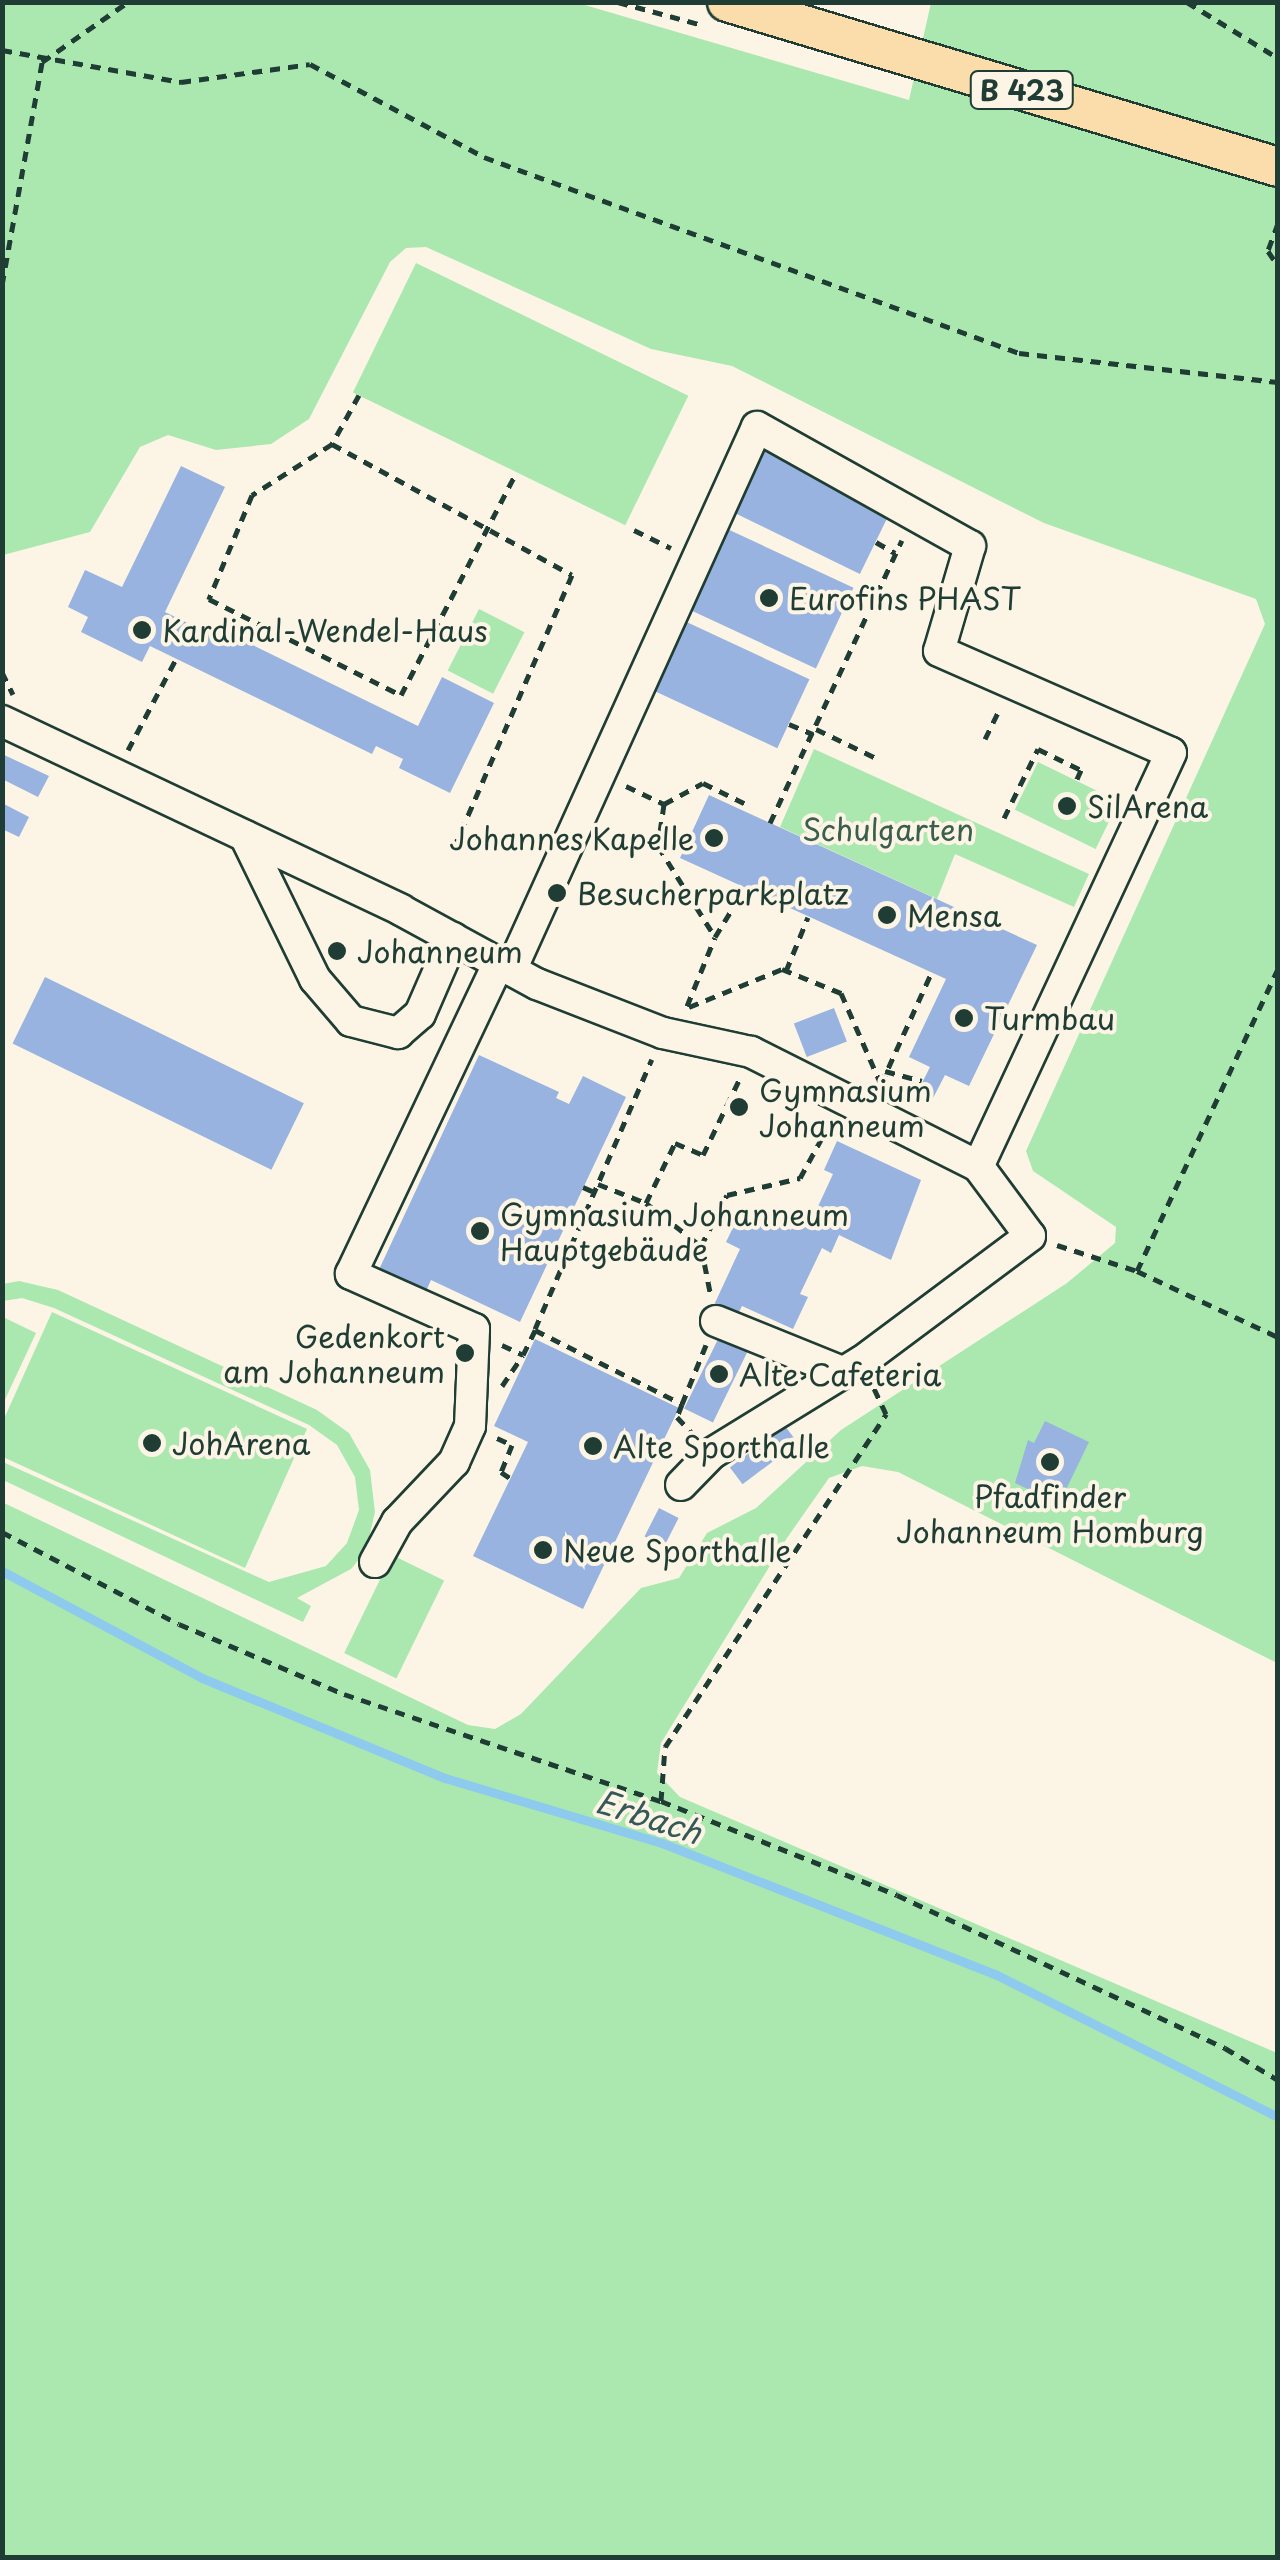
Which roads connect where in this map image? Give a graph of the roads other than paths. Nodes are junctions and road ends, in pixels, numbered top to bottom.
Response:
1 (727, 2) edge
2 (1278, 167) edge
3 (2, 721) edge
4 (244, 836) junction
5 (452, 938) junction
6 (505, 966) junction
7 (978, 1166) junction
8 (716, 1321) road end
9 (852, 1367) junction
10 (681, 1486) dead end
11 (375, 1562) dead end

1 - 2 main road, B 423
3 - 4 street
4 - 5 street
4 - 5 street
5 - 6 street
6 - 7 street
6 - 7 street
6 - 11 street
7 - 9 street
8 - 9 street
9 - 10 street

